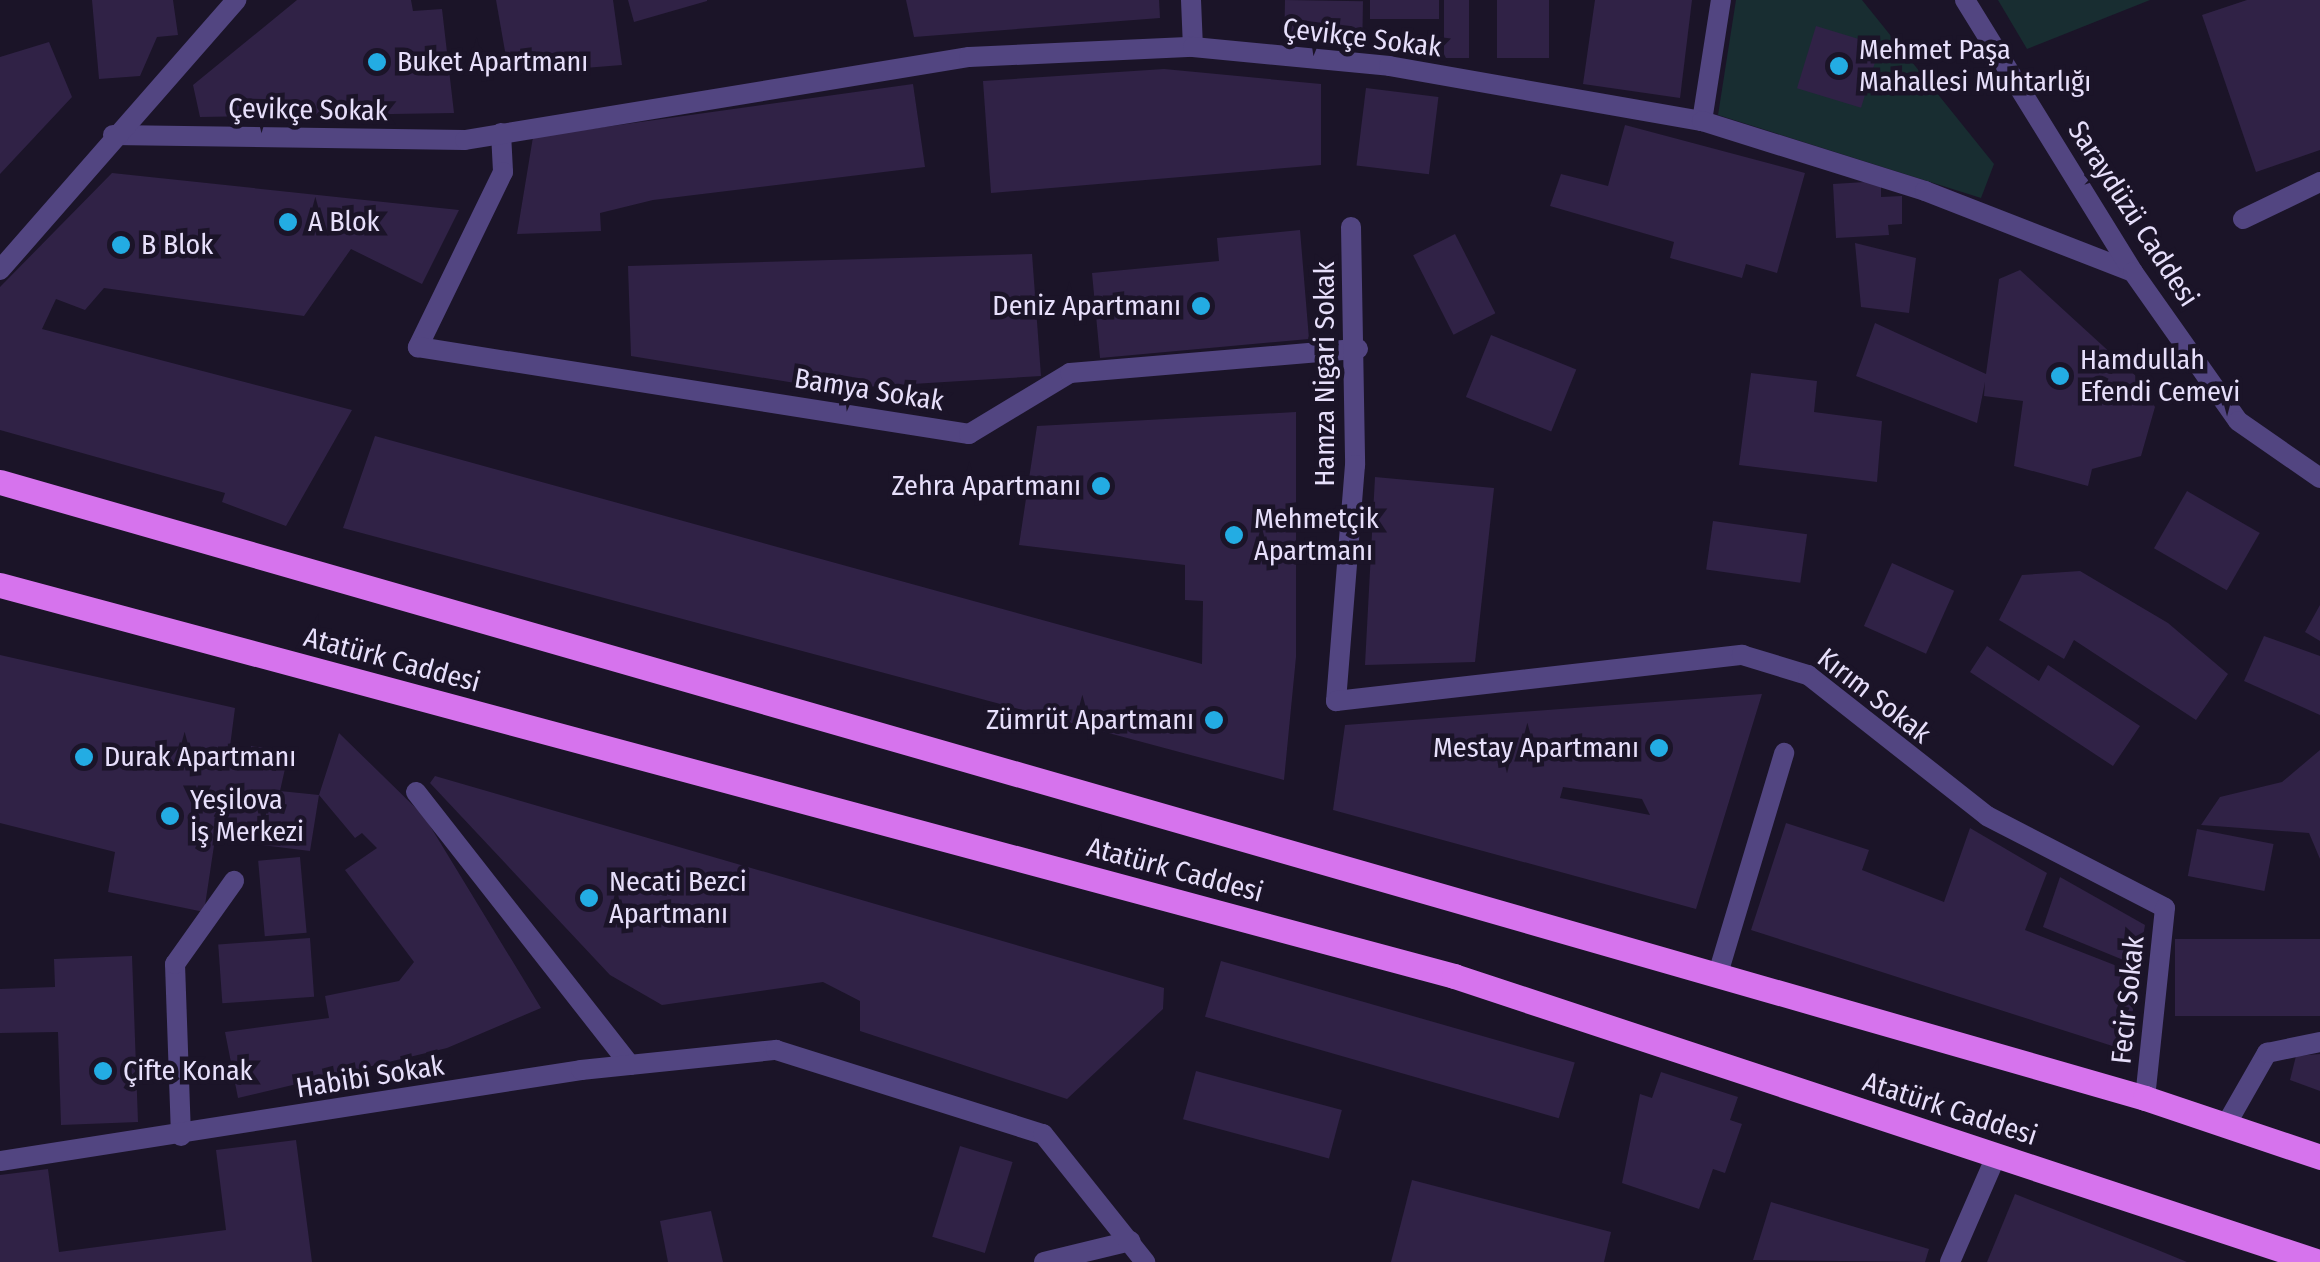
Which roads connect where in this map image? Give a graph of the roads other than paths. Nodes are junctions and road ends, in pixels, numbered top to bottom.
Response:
1 (236, 0) edge
2 (1192, 0) edge
3 (1721, 0) edge
4 (1965, 0) edge
5 (1193, 47) junction
6 (1702, 121) junction
7 (501, 132) junction
8 (114, 136) junction
9 (2320, 182) edge
10 (2244, 219) dead end
11 (1351, 227) dead end
12 (0, 270) edge
13 (2133, 272) junction
14 (1358, 349) junction
15 (2320, 478) edge
16 (0, 482) edge
17 (0, 585) edge
18 (1336, 701) joint
19 (1784, 753) dead end
20 (416, 792) dead end
21 (234, 881) dead end
22 (2165, 908) joint
23 (1716, 976) junction
24 (2320, 1042) edge
25 (630, 1065) junction
26 (2145, 1098) junction
27 (2226, 1123) junction
28 (180, 1136) junction
29 (1996, 1156) junction
30 (2320, 1157) edge
31 (0, 1161) edge
32 (1130, 1241) junction
33 (1044, 1262) edge
34 (1145, 1262) edge
35 (1950, 1262) edge
36 (2319, 1262) edge

1 - 8 street
2 - 5 street
3 - 6 street
4 - 13 street, Saraydüzü Caddesi
5 - 6 street, Çevikçe Sokak
5 - 7 street, Çevikçe Sokak
6 - 13 street, Çevikçe Sokak
7 - 8 street, Çevikçe Sokak
7 - 14 street, Bamya Sokak
8 - 12 street
9 - 10 street
11 - 14 street, Hamza Nigari Sokak
13 - 15 street, Saraydüzü Caddesi
14 - 18 street, Hamza Nigari Sokak
16 - 23 main road, Atatürk Caddesi
17 - 29 main road, Atatürk Caddesi
18 - 22 street, Kırım Sokak
19 - 23 street
20 - 25 street
21 - 28 street
22 - 26 street, Fecir Sokak
23 - 26 main road, Atatürk Caddesi
24 - 27 street
25 - 28 street, Habibi Sokak
25 - 32 street, Habibi Sokak
26 - 27 main road, Atatürk Caddesi
27 - 30 main road, Atatürk Caddesi
28 - 31 street, Habibi Sokak
29 - 35 street
29 - 36 main road, Atatürk Caddesi
32 - 33 street
32 - 34 street, Habibi Sokak

